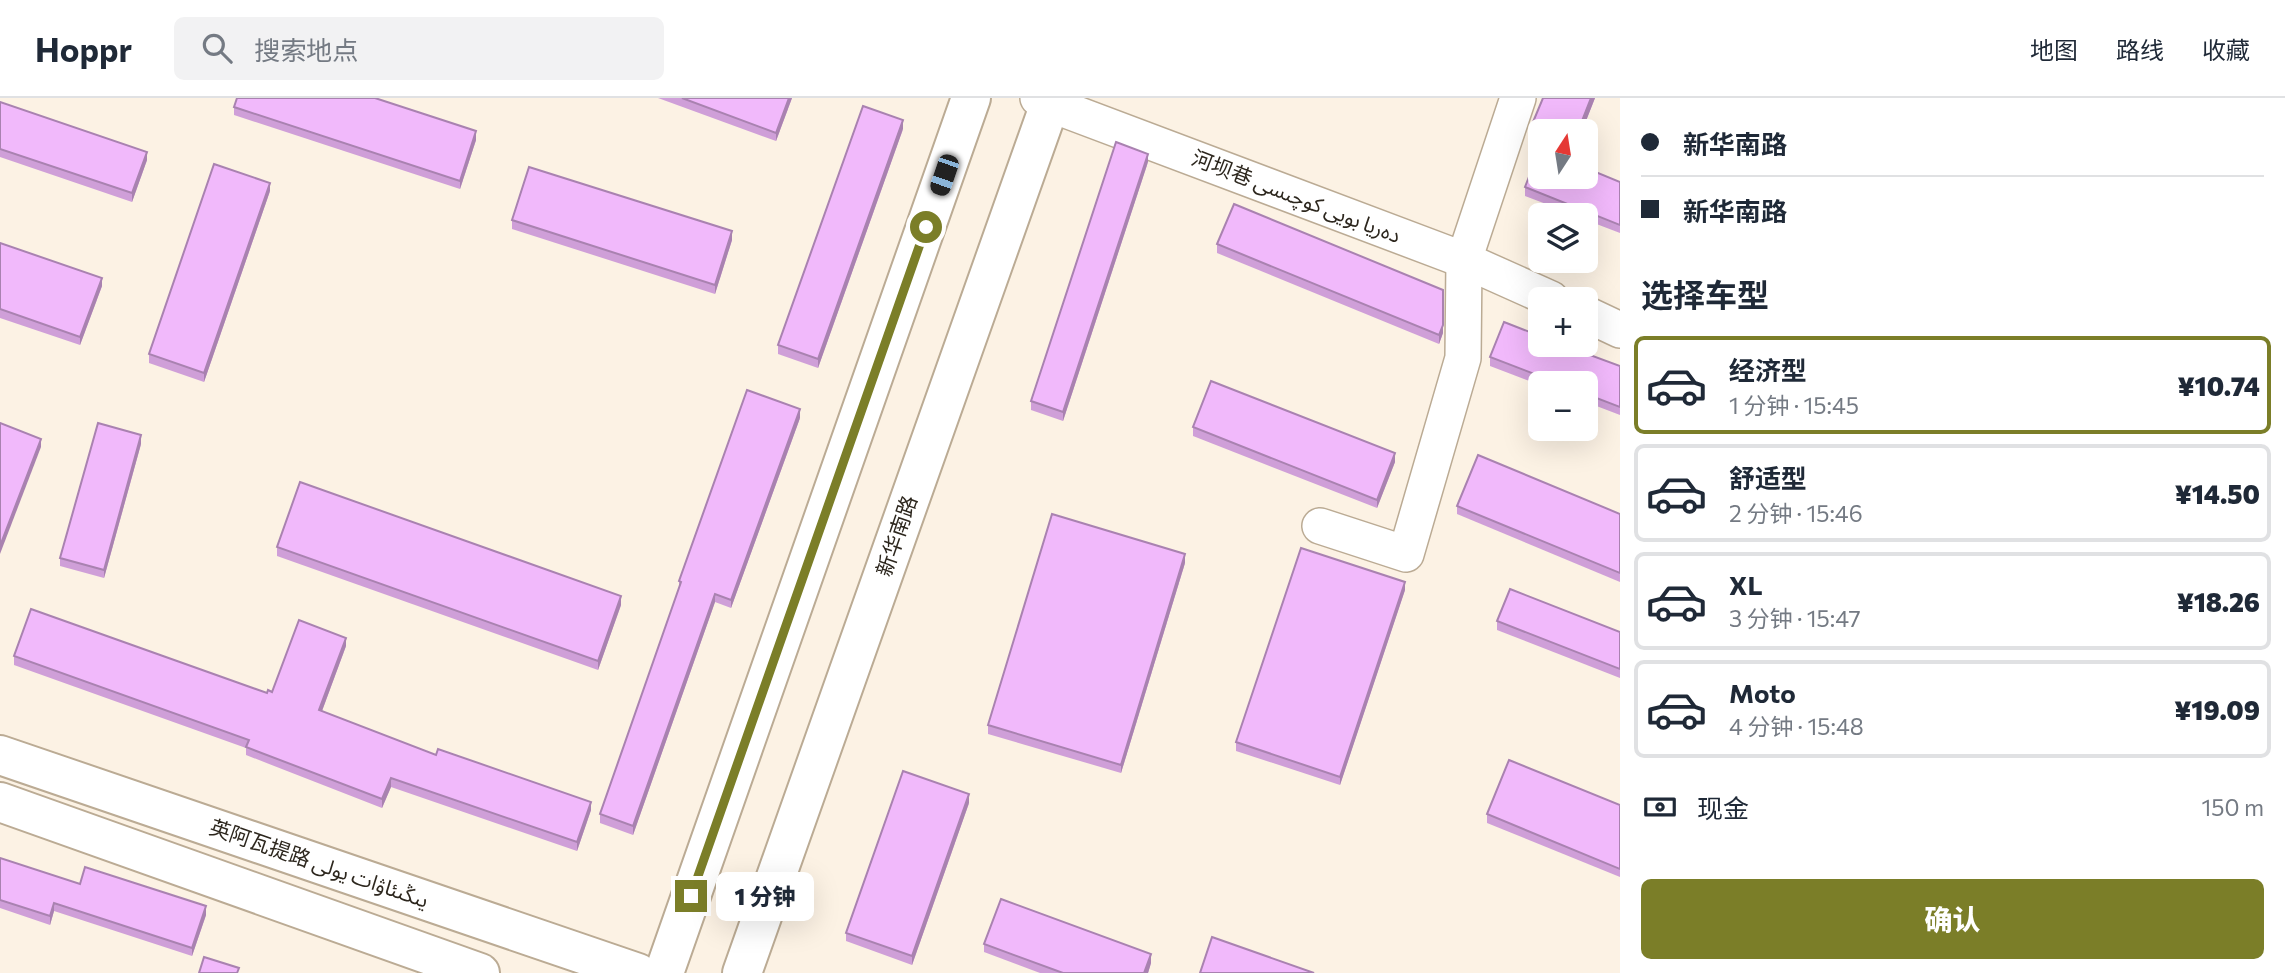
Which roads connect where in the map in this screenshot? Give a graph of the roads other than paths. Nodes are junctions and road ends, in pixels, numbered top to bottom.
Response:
1 (971, 98) edge
2 (1518, 98) edge
3 (1047, 100) edge
4 (1464, 260) junction
5 (1528, 289) edge
6 (1598, 320) edge
7 (1620, 330) edge
8 (1320, 526) dead end
9 (0, 755) edge
10 (0, 802) edge
11 (480, 973) edge
12 (638, 973) edge
13 (663, 973) edge
14 (743, 973) edge

1 - 13 main road
2 - 4 street
3 - 4 street, 河坝巷 دەريا بويى كوچىسى
3 - 14 main road, 新华南路
4 - 5 street, 河坝巷 دەريا بويى كوچىسى
4 - 8 street
6 - 7 street
9 - 12 main road, 英阿瓦提路 يىڭىئاۋات يولى
10 - 11 main road

